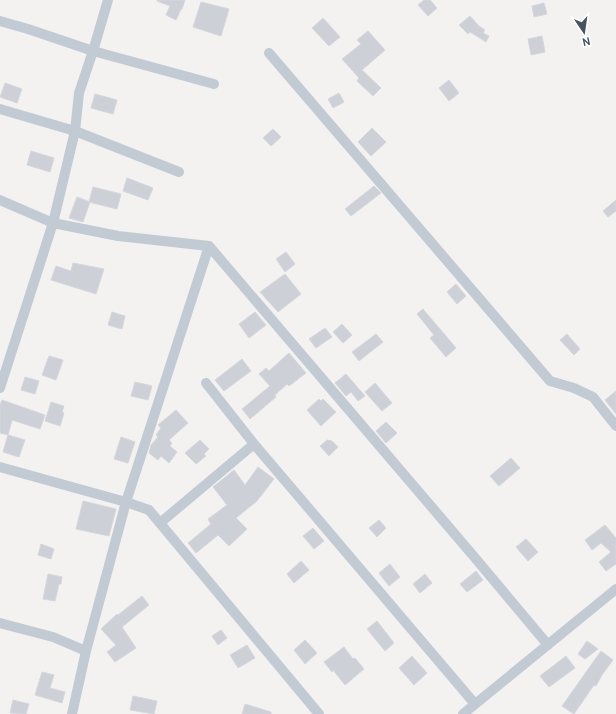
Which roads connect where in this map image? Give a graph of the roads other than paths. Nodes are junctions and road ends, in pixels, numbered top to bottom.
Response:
1 (108, 0) edge
2 (0, 21) edge
3 (93, 51) junction
4 (269, 53) dead end
5 (214, 84) dead end
6 (0, 110) edge
7 (75, 131) junction
8 (179, 172) dead end
9 (0, 200) edge
10 (53, 223) junction
11 (209, 246) junction
12 (206, 383) dead end
13 (0, 388) edge
14 (616, 426) edge
15 (254, 444) junction
16 (0, 467) edge
17 (126, 502) junction
18 (160, 524) junction
19 (616, 589) edge
20 (0, 623) edge
21 (548, 645) junction
22 (86, 651) junction
23 (475, 704) junction
24 (72, 714) edge
25 (319, 714) edge
26 (463, 714) edge

1 - 3 street
2 - 3 street
3 - 5 street
3 - 7 street
4 - 14 street
6 - 7 street
7 - 8 street
7 - 10 street
9 - 10 street
10 - 11 street
10 - 13 street
11 - 17 street
11 - 21 street
12 - 15 street
15 - 18 street
15 - 23 street
16 - 17 street
17 - 18 street
17 - 22 street
18 - 25 street
19 - 21 street
20 - 22 street
21 - 23 street
22 - 24 street
23 - 26 street

